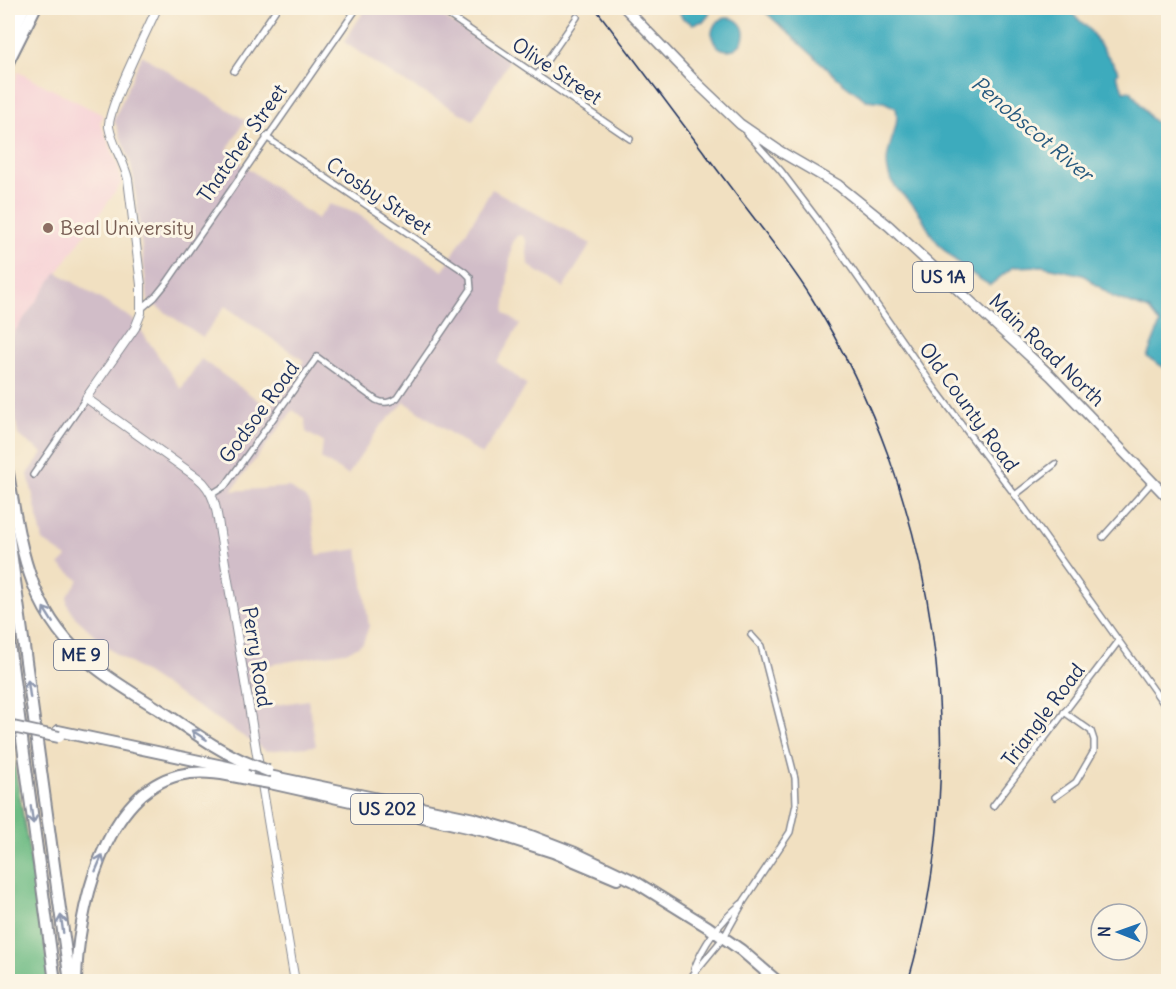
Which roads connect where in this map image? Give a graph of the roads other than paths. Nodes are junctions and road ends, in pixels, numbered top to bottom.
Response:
1 (12, 8) edge
2 (24, 8) edge
3 (35, 8) edge
4 (157, 8) edge
5 (277, 8) edge
6 (357, 8) edge
7 (438, 8) edge
8 (626, 8) edge
9 (8, 14) edge
10 (577, 17) dead end
11 (8, 21) edge
12 (8, 43) edge
13 (8, 62) edge
14 (234, 71) dead end
15 (537, 75) junction
16 (740, 124) junction
17 (266, 137) junction
18 (630, 139) dead end
19 (472, 283) joint
20 (141, 309) junction
21 (86, 398) junction
22 (1055, 464) dead end
23 (8, 473) edge
24 (33, 474) dead end
25 (1152, 482) junction
26 (212, 494) junction
27 (1015, 495) junction
28 (1168, 498) edge
29 (8, 530) edge
30 (1103, 537) dead end
31 (751, 635) dead end
32 (8, 636) edge
33 (1118, 642) junction
34 (8, 687) edge
35 (1168, 710) edge
36 (1064, 712) junction
37 (8, 720) edge
38 (8, 726) edge
39 (58, 734) junction
40 (251, 772) junction
41 (236, 777) junction
42 (269, 777) junction
43 (299, 781) joint
44 (28, 786) junction
45 (1055, 797) dead end
46 (993, 806) dead end
47 (664, 900) junction
48 (744, 901) junction
49 (719, 934) junction
50 (692, 974) junction
51 (55, 981) edge
52 (70, 981) edge
53 (75, 981) edge
54 (295, 981) edge
55 (687, 981) edge
56 (778, 981) edge

1 - 9 highway
1 - 11 highway
2 - 12 highway
3 - 13 highway
4 - 20 street
5 - 14 street
6 - 17 street, Thatcher Street
7 - 15 street, Olive Street
8 - 16 main road, Main Road North / US 1A
10 - 15 street
15 - 18 street, Olive Street
16 - 25 main road, Main Road North / US 1A
16 - 27 street, Old County Road
17 - 19 street, Crosby Street
17 - 20 street, Thatcher Street
19 - 26 street, Godsoe Road
20 - 21 street, Thatcher Street
21 - 24 street, Thatcher Street
21 - 26 street
22 - 27 street
40 -> 23 highway, ME 9
25 - 28 main road, Main Road North / US 1A
25 - 30 street
26 - 54 street, Perry Road
27 - 33 street, Old County Road
52 -> 29 highway
31 - 48 street
32 - 44 highway
33 - 35 street, Old County Road
33 - 36 street, Triangle Road
34 - 44 highway
36 - 45 street
36 - 46 street, Triangle Road
37 - 39 highway
38 - 39 highway, bridge
39 - 40 highway
39 - 41 highway
40 - 41 highway, US 202
40 - 42 highway, US 202, bridge
40 - 42 highway, ME 9, bridge
53 -> 41 highway
42 - 43 highway, ME 9
42 - 47 highway, US 202
43 - 47 highway, US 202
44 -> 51 highway
47 - 49 highway, US 202
48 - 49 street
48 - 49 street
49 - 50 street
49 - 50 street
49 - 56 highway, US 202
50 - 55 street

